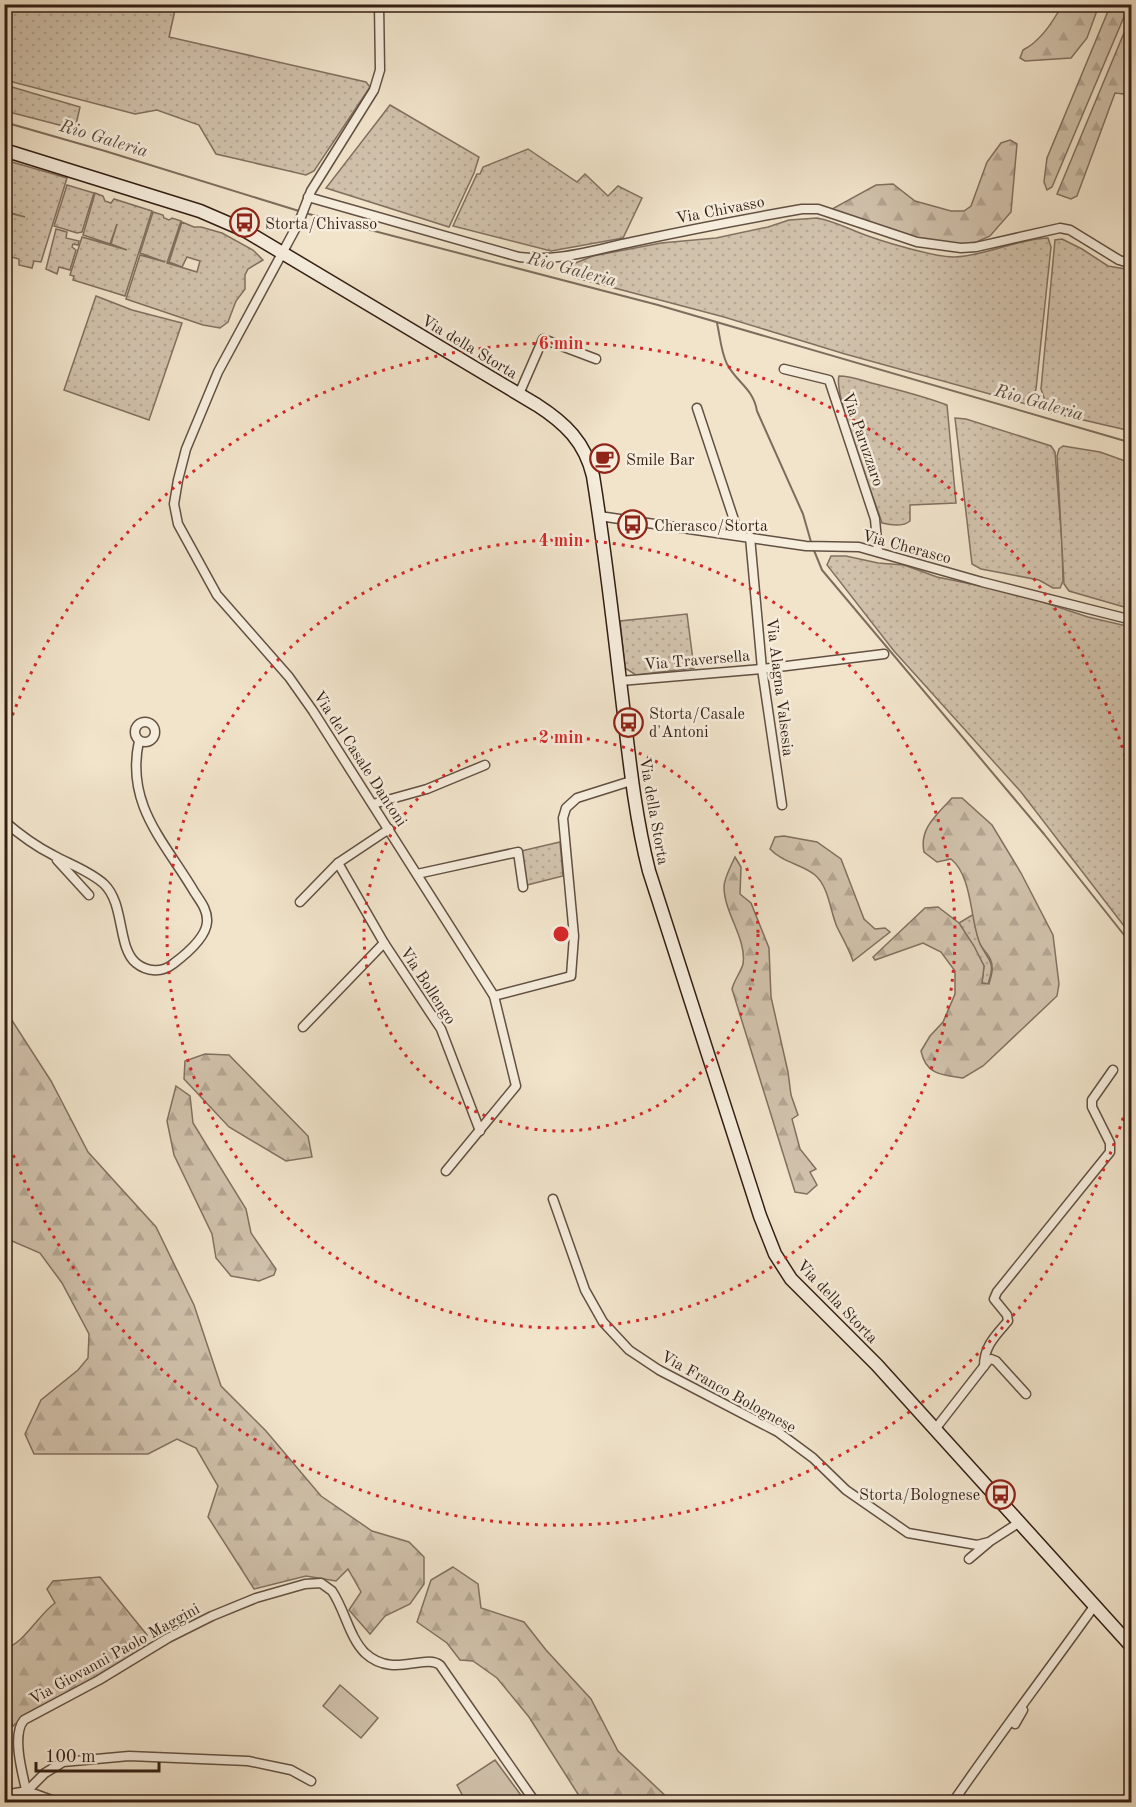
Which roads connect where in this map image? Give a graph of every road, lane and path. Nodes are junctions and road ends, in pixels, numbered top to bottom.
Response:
1 (379, 4) edge
2 (4, 150) edge
3 (308, 197) junction
4 (281, 253) junction
5 (1131, 264) edge
6 (596, 359) dead end
7 (784, 369) dead end
8 (519, 394) junction
9 (697, 408) dead end
10 (599, 516) junction
11 (739, 536) junction
12 (750, 537) junction
13 (878, 552) junction
14 (1131, 621) edge
15 (884, 654) dead end
16 (762, 669) junction
17 (620, 681) junction
18 (139, 741) dead end
19 (484, 765) dead end
20 (631, 781) junction
21 (373, 804) junction
22 (782, 805) dead end
23 (4, 821) edge
24 (388, 829) junction
25 (52, 855) junction
26 (338, 863) junction
27 (417, 874) junction
28 (523, 887) dead end
29 (89, 895) dead end
30 (300, 902) dead end
31 (384, 943) junction
32 (494, 996) junction
33 (303, 1026) dead end
34 (1113, 1070) dead end
35 (480, 1131) junction
36 (446, 1172) dead end
37 (553, 1199) dead end
38 (984, 1366) junction
39 (1026, 1394) dead end
40 (936, 1428) junction
41 (1020, 1522) junction
42 (993, 1539) junction
43 (969, 1559) dead end
44 (1095, 1605) junction
45 (1131, 1647) edge
46 (1035, 1689) junction
47 (1015, 1724) dead end
48 (311, 1781) dead end
49 (27, 1791) junction
50 (4, 1795) edge
51 (29, 1803) edge
52 (57, 1803) edge
53 (535, 1803) edge
54 (953, 1803) edge

1 - 3 street
2 - 4 main road, Via della Storta
3 - 4 street
3 - 5 street, Via Chivasso
4 - 8 main road, Via della Storta
4 - 21 street, Via del Casale Dantoni
6 - 8 street
7 - 13 street, Via Paruzzaro
8 - 10 main road, Via della Storta
9 - 11 street
10 - 11 street, Via Cherasco
10 - 17 main road, Via della Storta
11 - 12 street, Via Cherasco
12 - 13 street, Via Cherasco
12 - 16 street, Via Alagna Valsesia
13 - 14 street, Via Cherasco
15 - 16 street, Via Traversella
16 - 17 street, Via Traversella
16 - 22 street, Via Alagna Valsesia
17 - 20 main road, Via della Storta
18 - 25 street
19 - 21 street
20 - 32 street
20 - 40 main road, Via della Storta
21 - 24 street, Via del Casale Dantoni
23 - 25 street
24 - 26 street
24 - 27 street, Via del Casale Dantoni
25 - 29 street
26 - 30 street
26 - 31 street, Via Bollengo
27 - 28 street
27 - 32 street, Via del Casale Dantoni
31 - 33 street
31 - 35 street, Via Bollengo
32 - 35 street, Via del Casale Dantoni
34 - 38 street
35 - 36 street
37 - 42 street, Via Franco Bolognese
38 - 39 street
38 - 40 street
40 - 41 main road, Via della Storta
41 - 42 street, Via Franco Bolognese
41 - 44 main road, Via della Storta
42 - 43 street, Via Franco Bolognese
44 - 45 main road, Via della Storta
44 - 46 street
46 - 47 street
46 - 54 street
48 - 49 street
49 - 50 street
49 - 51 street, Via Giovanni Paolo Maggini
49 - 52 street
49 - 53 street, Via Giovanni Paolo Maggini

